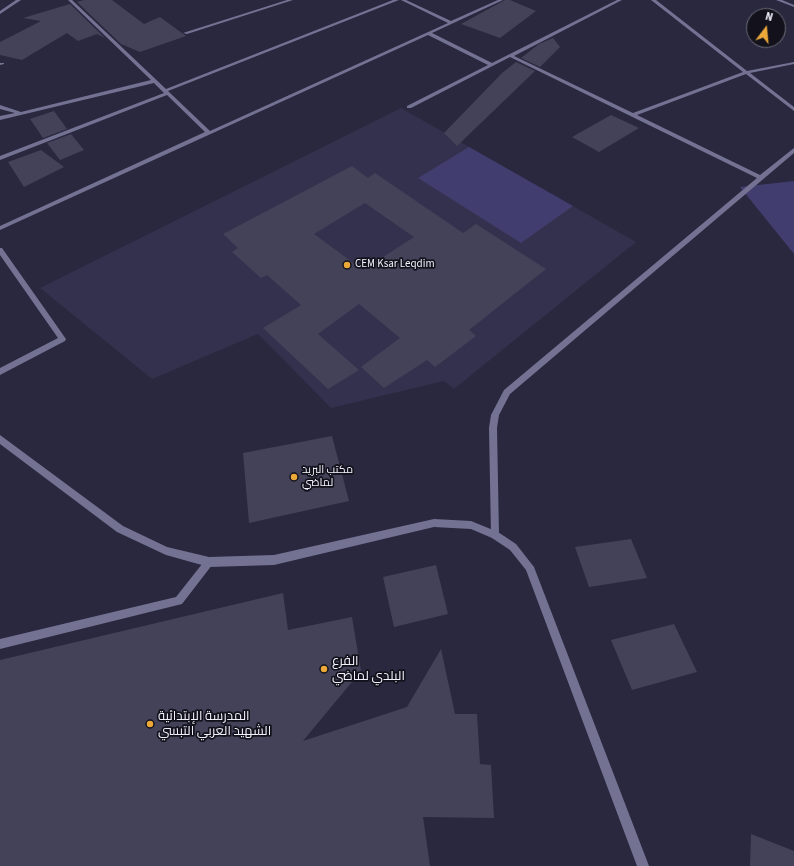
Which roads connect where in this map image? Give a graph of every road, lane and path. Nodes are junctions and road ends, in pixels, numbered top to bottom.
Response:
1 (19, 0) edge
2 (70, 0) edge
3 (291, 0) edge
4 (397, 0) edge
5 (403, 0) edge
6 (501, 0) edge
7 (620, 0) edge
8 (654, 0) edge
9 (778, 0) edge
10 (794, 6) edge
11 (0, 13) edge
12 (452, 23) junction
13 (185, 33) dead end
14 (428, 33) junction
15 (511, 56) junction
16 (794, 63) edge
17 (492, 65) junction
18 (747, 72) junction
19 (154, 80) junction
20 (166, 92) junction
21 (0, 107) edge
22 (408, 107) dead end
23 (794, 109) edge
24 (20, 113) junction
25 (633, 115) junction
26 (0, 118) edge
27 (209, 133) junction
28 (794, 150) edge
29 (0, 158) edge
30 (761, 178) junction
31 (0, 228) edge
32 (0, 250) edge
33 (0, 372) edge
34 (0, 439) edge
35 (495, 535) junction
36 (209, 562) junction
37 (0, 644) edge
38 (643, 866) edge

1 - 11 street
2 - 19 street
3 - 13 street
4 - 20 street
5 - 12 street
6 - 12 street
7 - 15 street
8 - 18 street
9 - 10 street
12 - 14 street
14 - 17 street
14 - 27 street
15 - 17 street
15 - 25 street
16 - 18 street
17 - 22 street
18 - 23 street
18 - 25 street
19 - 20 street
19 - 24 street
20 - 27 street
20 - 29 street
21 - 24 street
24 - 26 street
25 - 30 street
27 - 31 street
28 - 30 street
30 - 35 street
32 - 33 street
34 - 36 street
35 - 36 street
35 - 38 street
36 - 37 street

